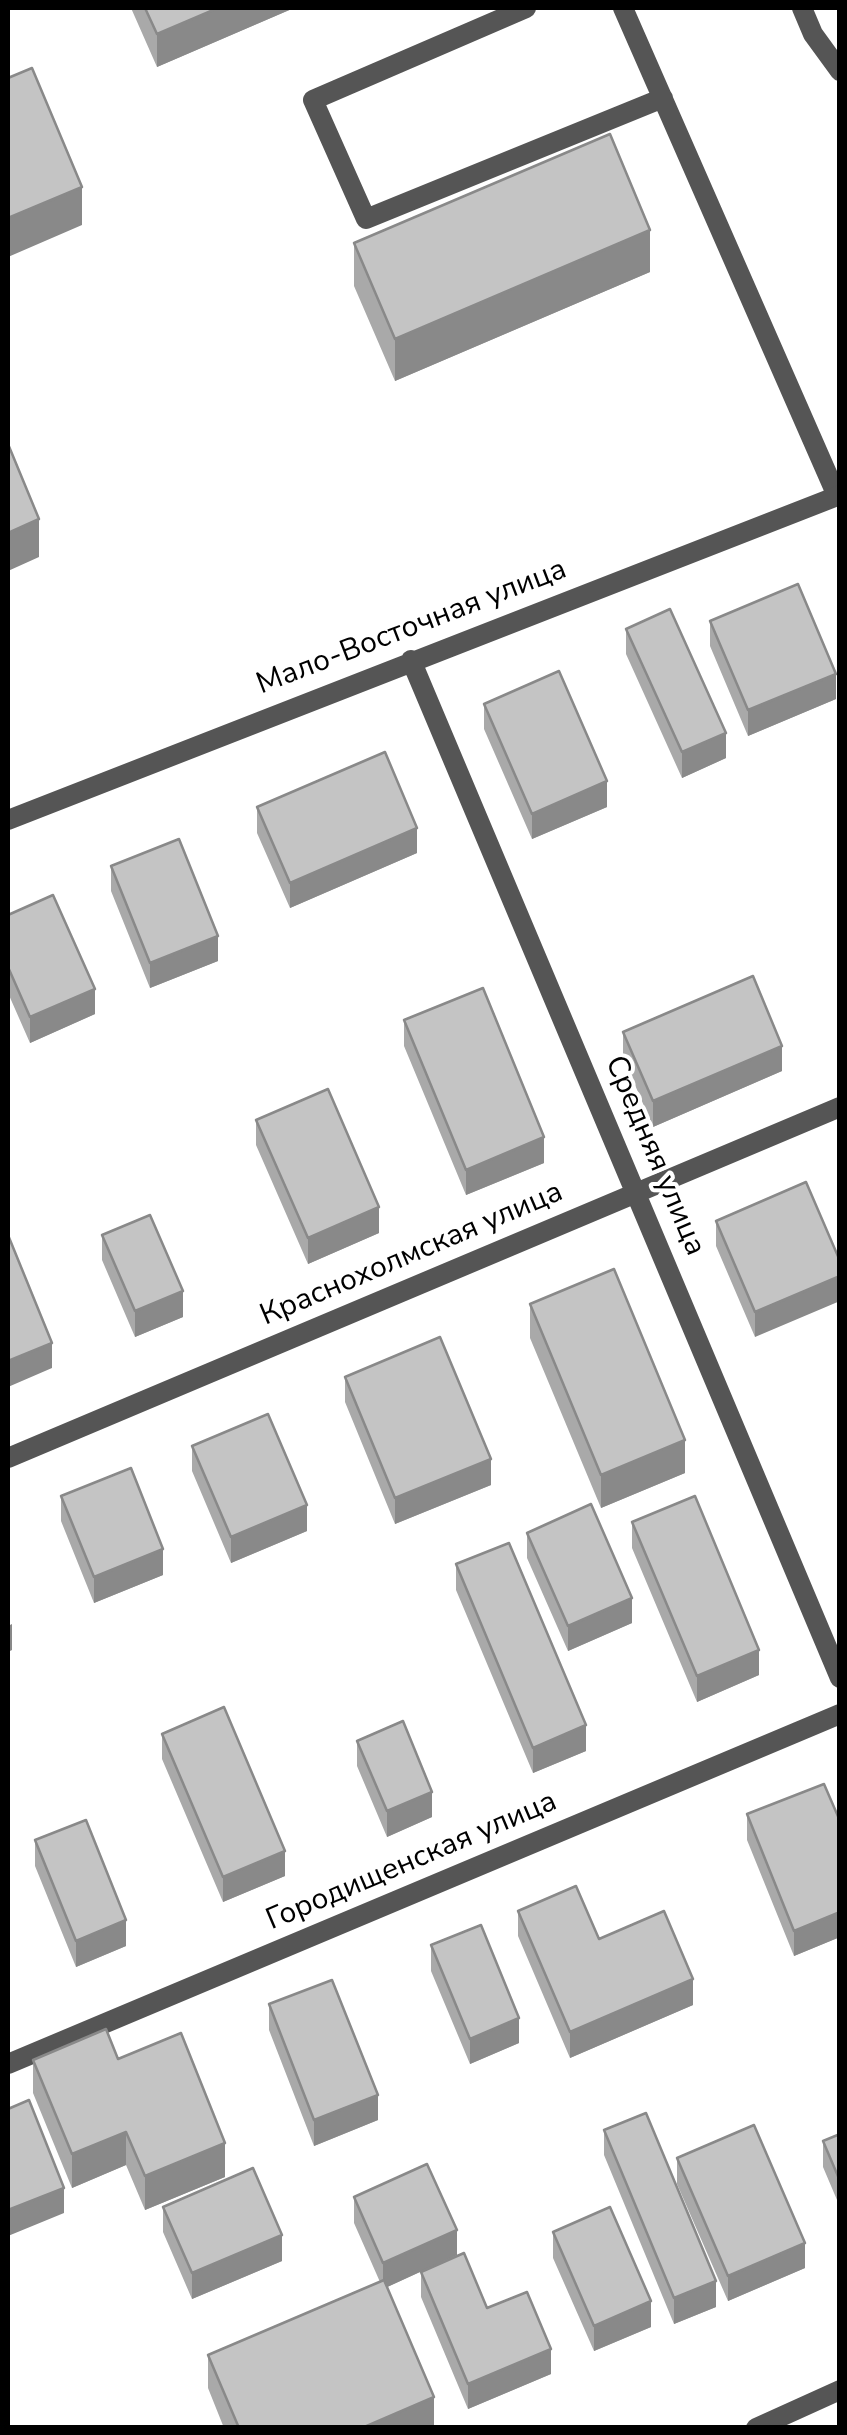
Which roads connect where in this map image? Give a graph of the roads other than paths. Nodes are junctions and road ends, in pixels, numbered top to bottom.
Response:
1 (526, 8) edge
2 (623, 8) edge
3 (802, 8) edge
4 (840, 71) edge
5 (663, 98) junction
6 (838, 495) edge
7 (411, 660) junction
8 (8, 820) edge
9 (840, 1108) edge
10 (637, 1192) junction
11 (8, 1458) edge
12 (840, 1678) edge
13 (840, 1714) edge
14 (8, 2064) edge
15 (840, 2390) edge
16 (756, 2428) edge

1 - 5 street
2 - 5 street
3 - 4 street
5 - 6 street
6 - 7 street, Мало-Восточная улица
7 - 8 street, Мало-Восточная улица
7 - 10 street, Средняя улица
9 - 10 street, Краснохолмская улица
10 - 11 street, Краснохолмская улица
10 - 12 street, Средняя улица
13 - 14 street, Городищенская улица
15 - 16 street

